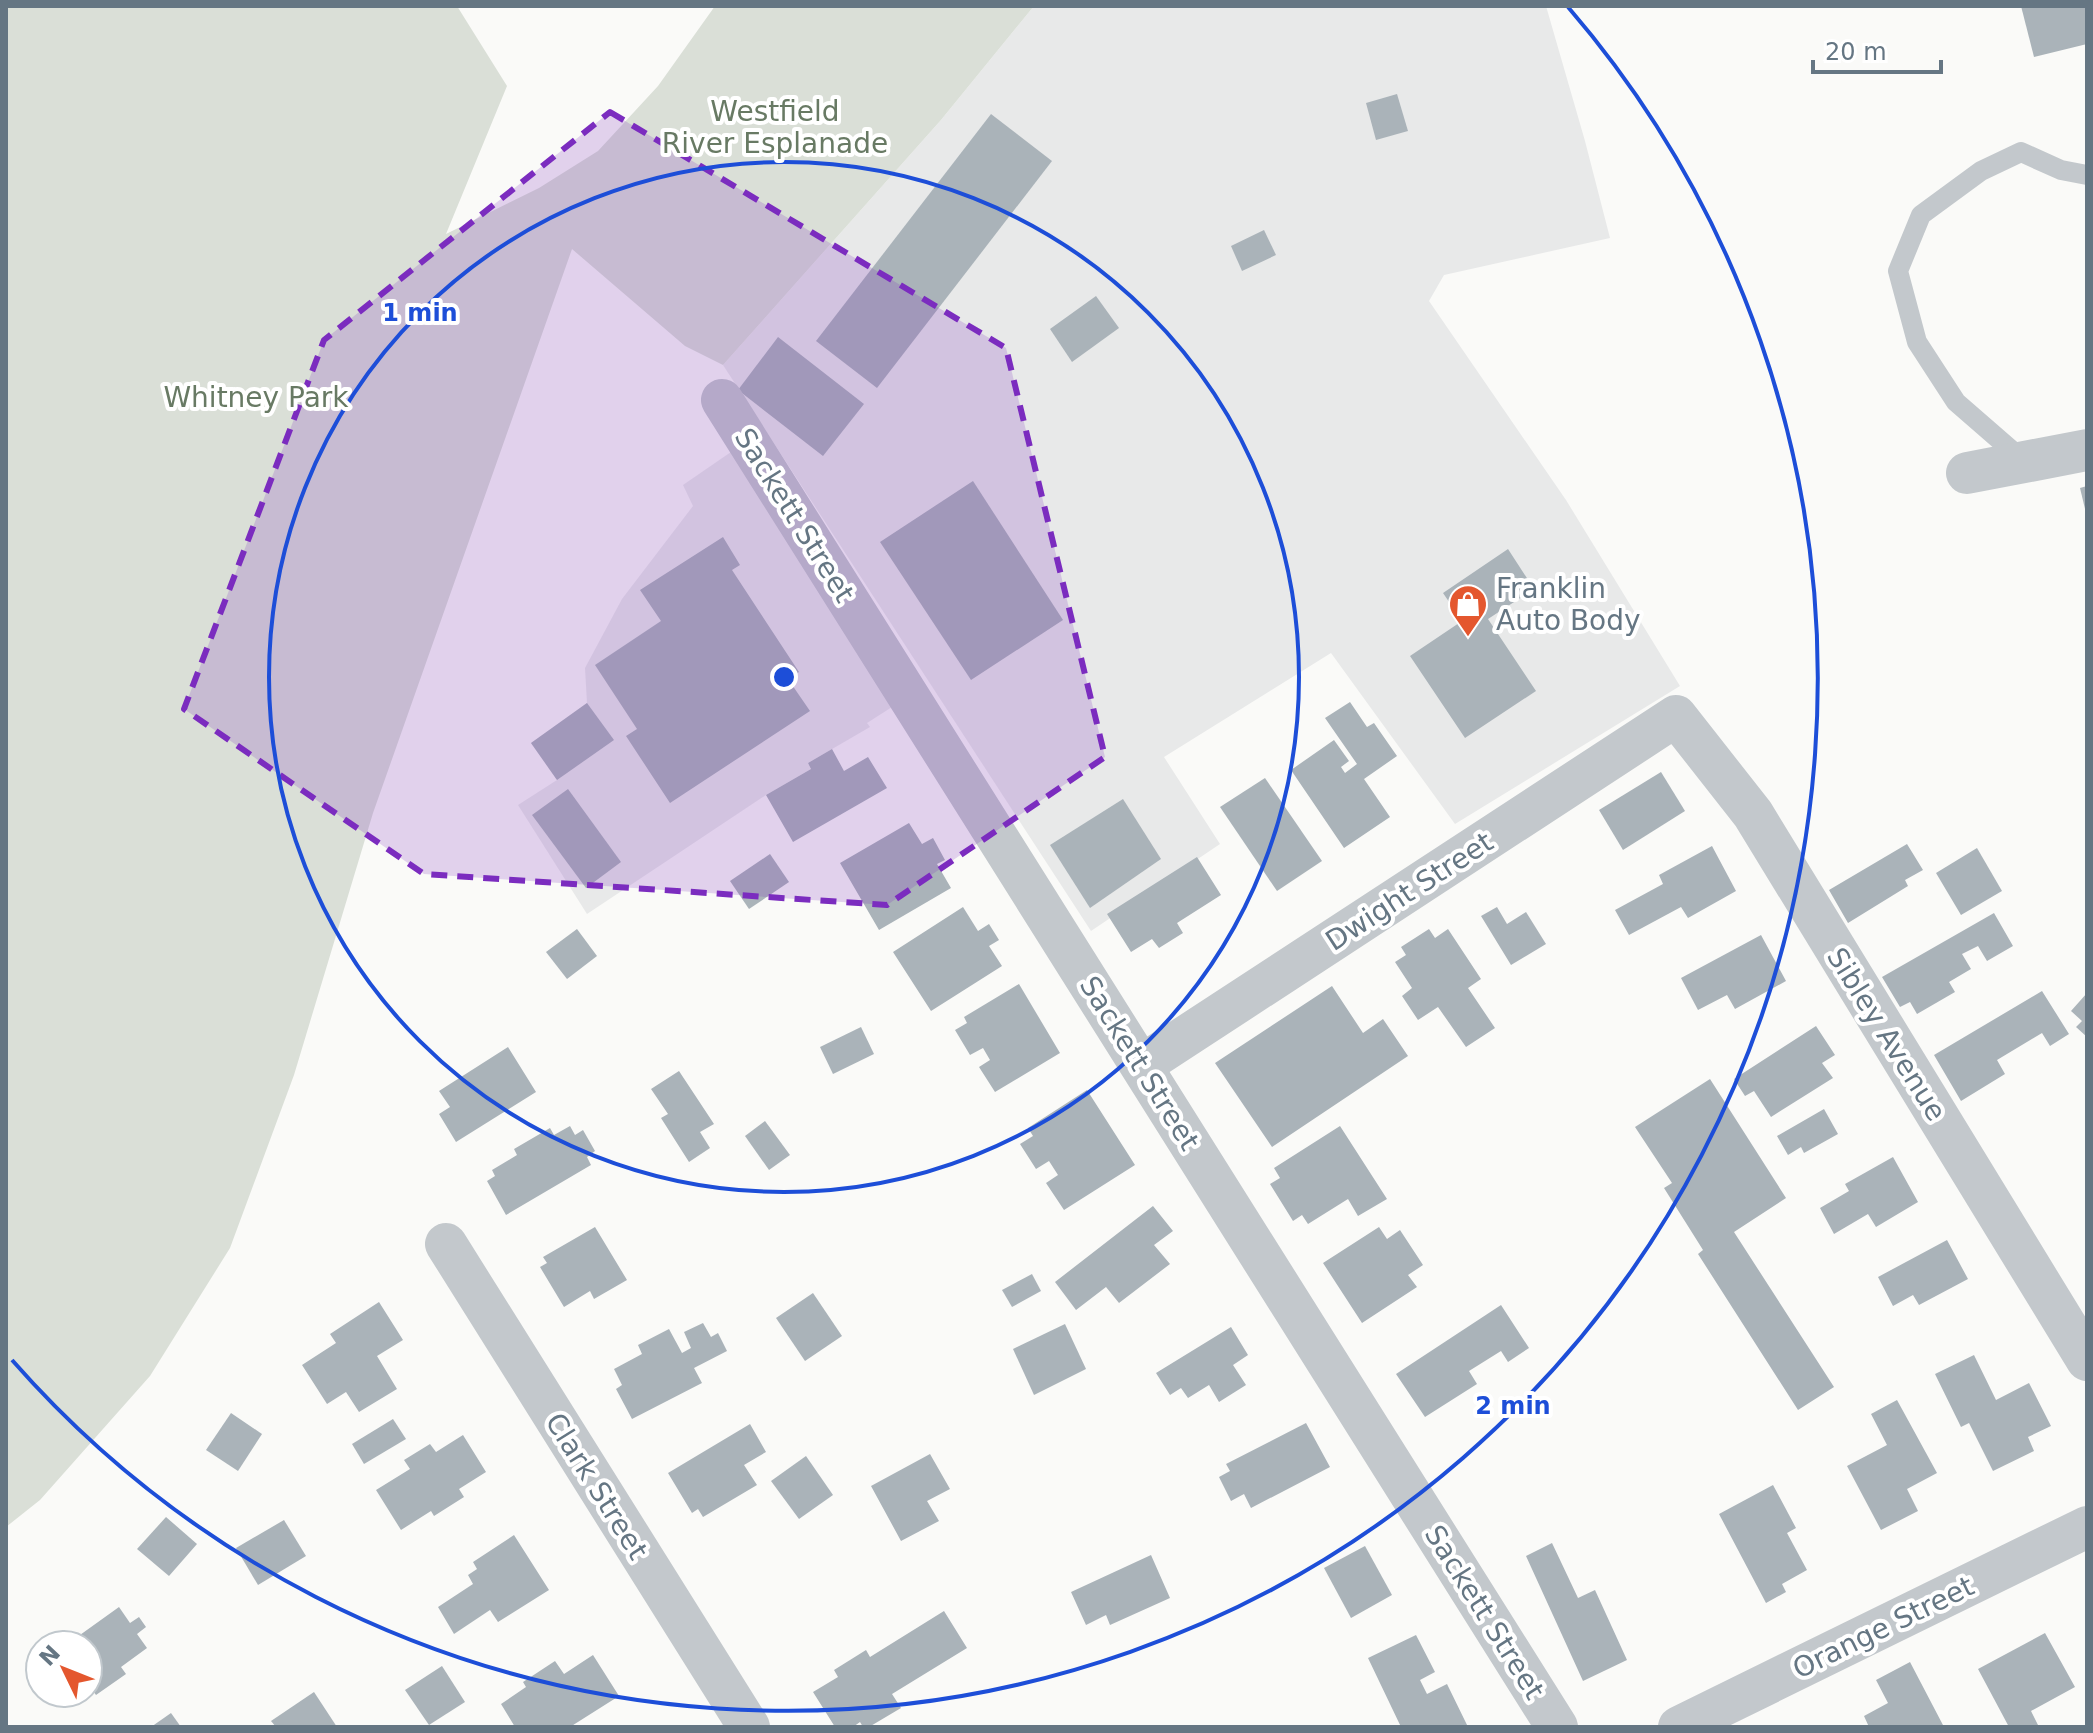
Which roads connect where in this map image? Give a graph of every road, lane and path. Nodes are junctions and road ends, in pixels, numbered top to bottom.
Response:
1 (2087, 175) edge
2 (722, 400) dead end
3 (2087, 450) edge
4 (2025, 462) junction
5 (1967, 473) dead end
6 (1676, 716) joint
7 (1142, 1065) junction
8 (446, 1244) dead end
9 (2087, 1360) edge
10 (2087, 1527) edge
11 (749, 1727) edge
12 (1557, 1727) edge
13 (1679, 1727) edge

1 - 4 lane
2 - 7 street, Sackett Street
3 - 4 street
4 - 5 street
6 - 7 street, Dwight Street
6 - 9 street, Sibley Avenue
7 - 12 street, Sackett Street
8 - 11 street, Clark Street
10 - 13 street, Orange Street

